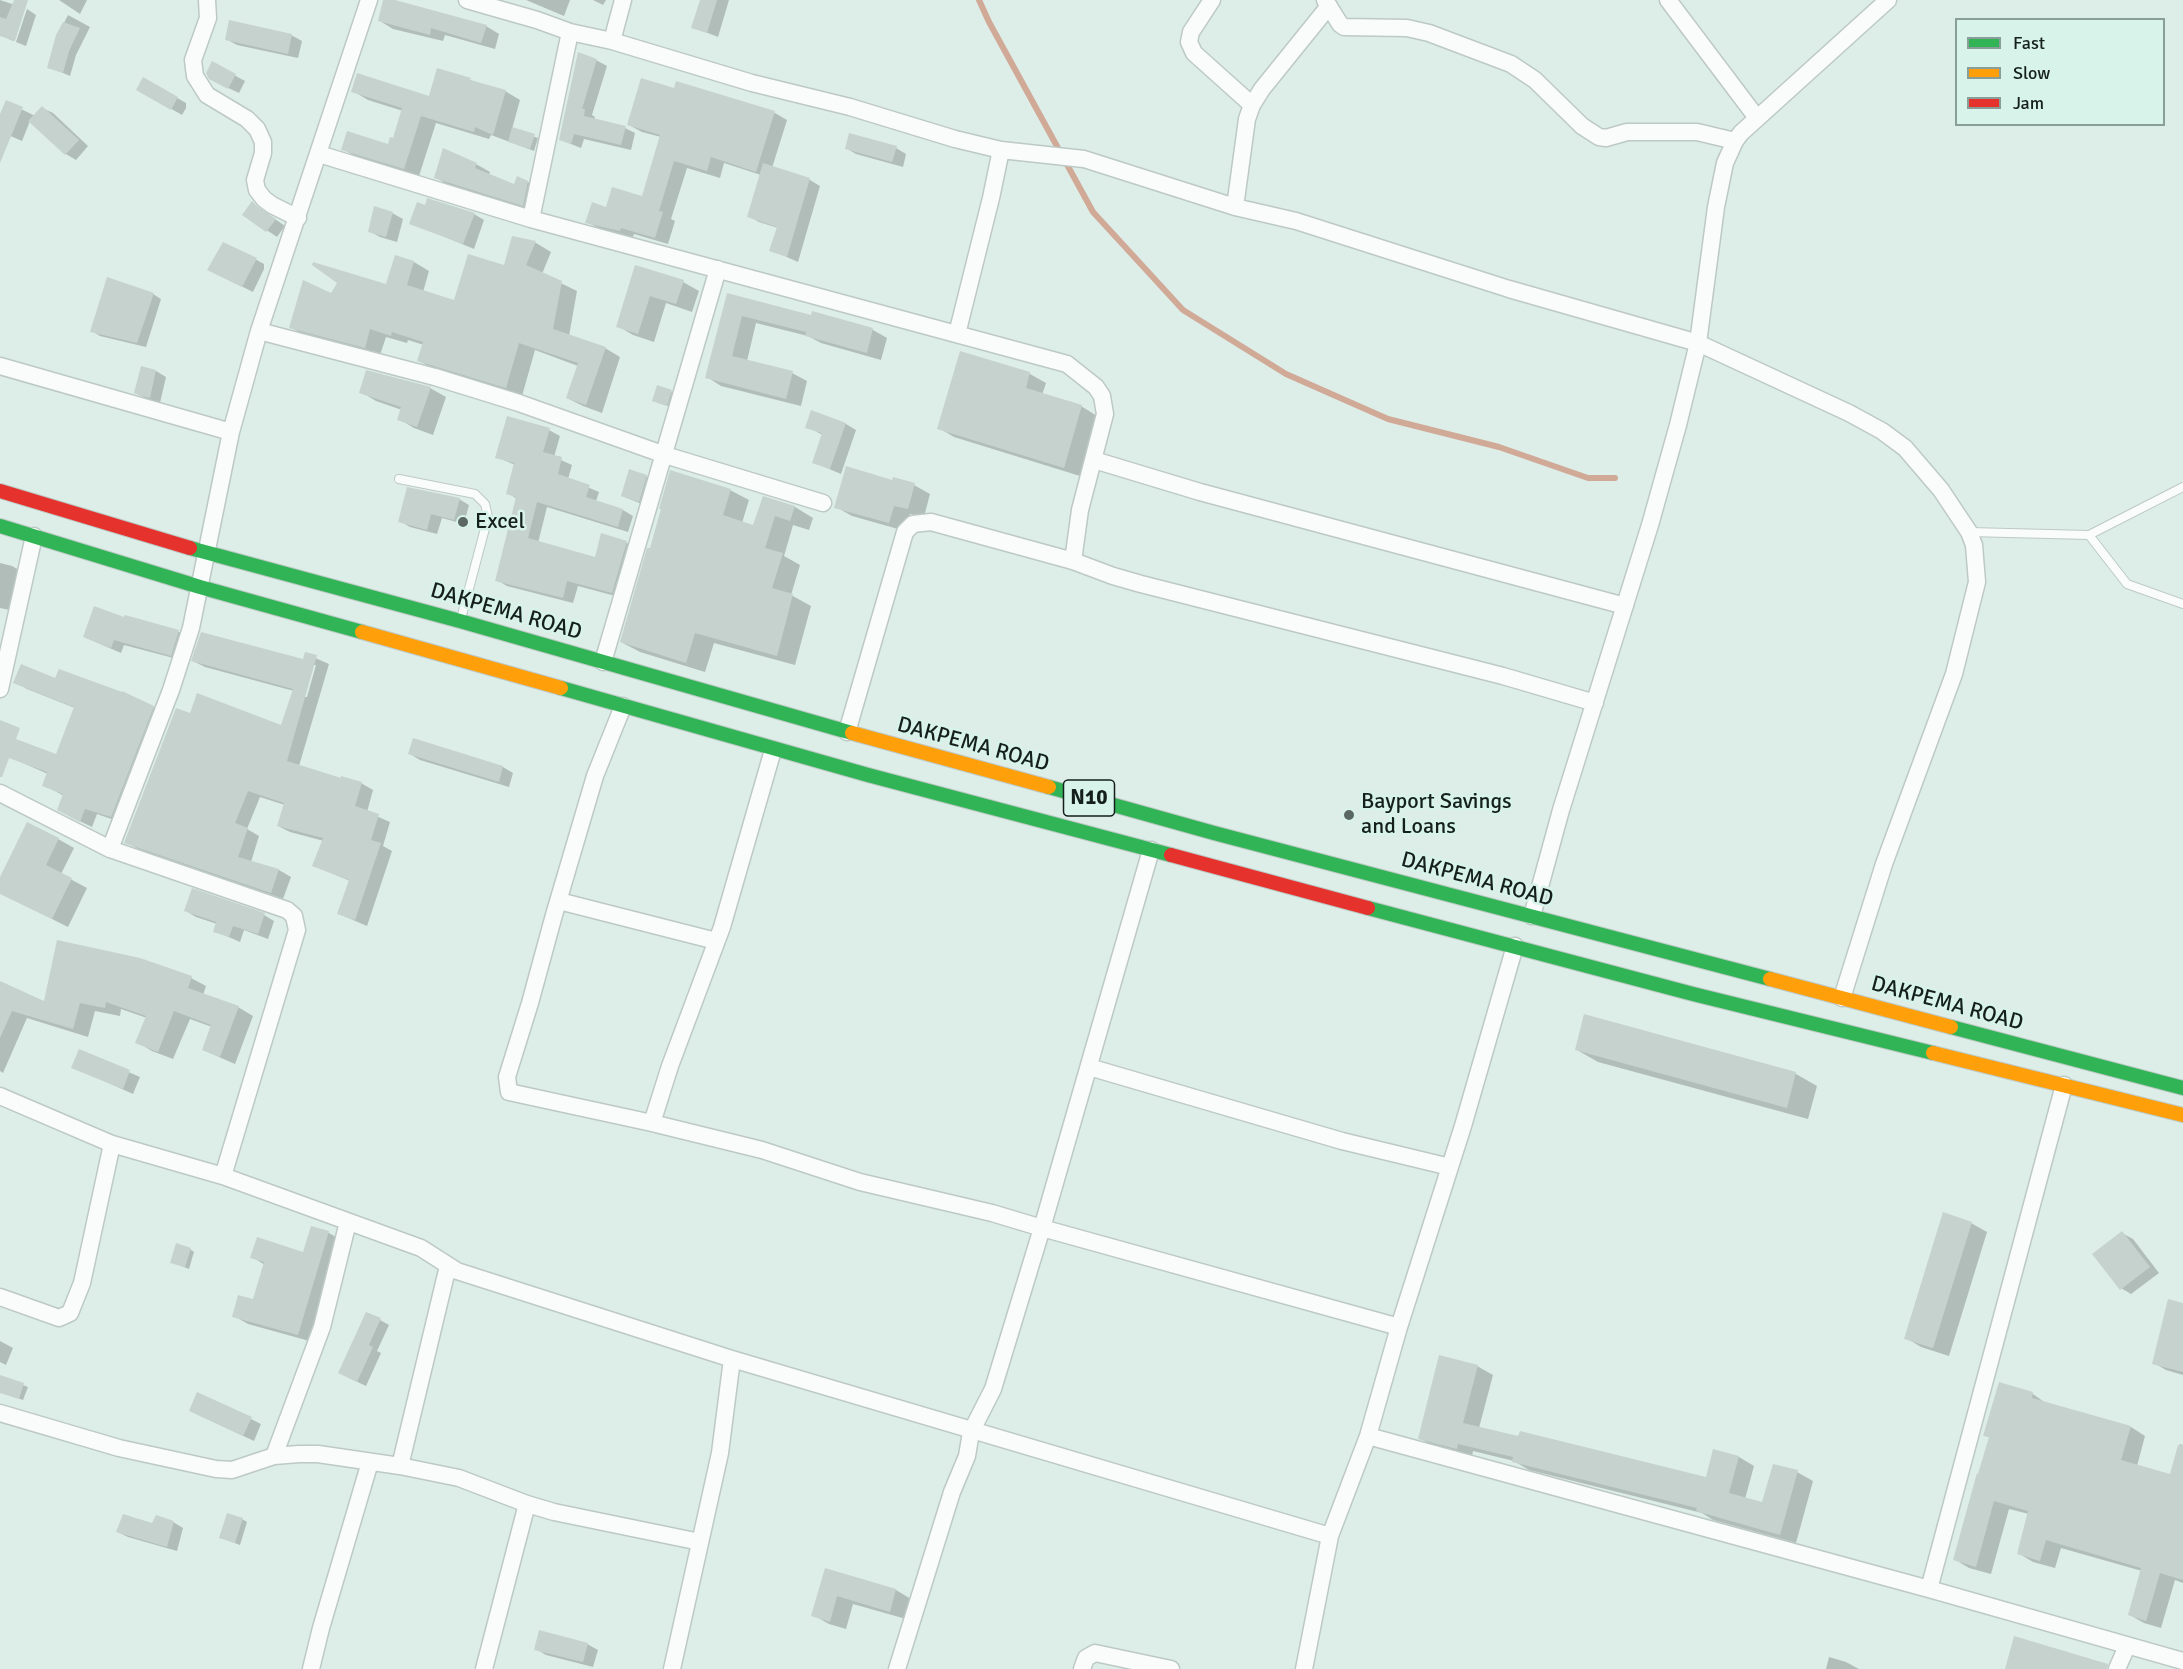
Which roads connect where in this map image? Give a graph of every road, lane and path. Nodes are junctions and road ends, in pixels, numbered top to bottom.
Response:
1 (207, 0) edge
2 (369, 0) edge
3 (467, 0) edge
4 (623, 0) edge
5 (1212, 0) edge
6 (1668, 0) edge
7 (1888, 0) edge
8 (1327, 3) edge
9 (570, 32) junction
10 (612, 41) junction
11 (1252, 105) junction
12 (1757, 118) junction
13 (1735, 141) junction
14 (1001, 150) junction
15 (319, 154) junction
16 (1235, 207) junction
17 (298, 218) junction
18 (531, 219) junction
19 (718, 269) junction
20 (259, 331) junction
21 (957, 334) junction
22 (1698, 343) junction
23 (0, 366) edge
24 (231, 432) junction
25 (665, 455) junction
26 (1094, 460) junction
27 (399, 479) dead end
28 (2183, 487) edge
29 (0, 491) edge
30 (822, 503) dead end
31 (0, 526) edge
32 (1968, 532) junction
33 (2089, 535) junction
34 (34, 537) junction
35 (207, 553) junction
36 (1073, 561) junction
37 (200, 587) junction
38 (2183, 604) edge
39 (1625, 606) junction
40 (460, 621) junction
41 (603, 662) junction
42 (0, 689) edge
43 (1595, 703) junction
44 (623, 706) junction
45 (847, 732) junction
46 (773, 750) junction
47 (0, 793) edge
48 (110, 849) junction
49 (1151, 850) junction
50 (559, 901) junction
51 (1533, 916) junction
52 (716, 941) junction
53 (1515, 946) junction
54 (1842, 998) junction
55 (1089, 1067) junction
56 (2064, 1085) junction
57 (2183, 1088) edge
58 (0, 1096) edge
59 (2183, 1116) edge
60 (652, 1123) junction
61 (112, 1144) junction
62 (1450, 1167) junction
63 (224, 1176) junction
64 (348, 1222) junction
65 (1042, 1228) junction
66 (448, 1266) junction
67 (0, 1297) edge
68 (1399, 1327) junction
69 (732, 1359) junction
70 (0, 1413) edge
71 (971, 1431) junction
72 (1368, 1436) junction
73 (274, 1456) junction
74 (370, 1462) junction
75 (400, 1466) junction
76 (527, 1504) junction
77 (1330, 1536) junction
78 (700, 1542) junction
79 (1929, 1589) junction
80 (2127, 1646) junction
81 (2183, 1661) edge
82 (311, 1669) edge
83 (484, 1669) edge
84 (672, 1669) edge
85 (897, 1669) edge
86 (1082, 1669) edge
87 (1172, 1669) edge
88 (1305, 1669) edge
89 (2117, 1669) edge

1 - 17 street
2 - 15 street
3 - 9 street
4 - 10 street
5 - 11 street
6 - 12 street
7 - 12 street
8 - 11 street
8 - 13 street
9 - 10 street
9 - 18 street
10 - 14 street
11 - 16 street
12 - 13 street
13 - 22 street
14 - 16 street
14 - 21 street
15 - 17 street
15 - 18 street
16 - 22 street
17 - 20 street
18 - 19 street
19 - 21 street
19 - 25 street
20 - 24 street
20 - 25 street
21 - 26 street
22 - 32 street
22 - 39 street
23 - 24 street
24 - 35 street
25 - 30 street
25 - 41 street
26 - 36 street
26 - 39 street
27 - 40 lane
28 - 33 lane
29 - 35 highway, DAKPEMA ROAD / N10
31 - 34 highway, N10
32 - 33 lane
32 - 54 street
33 - 38 lane
34 - 37 highway, N10
34 - 42 street
35 - 37 street
35 - 40 highway, DAKPEMA ROAD / N10
36 - 43 street
36 - 45 street
37 - 44 highway, N10
37 - 48 street
39 - 43 street
40 - 41 highway, DAKPEMA ROAD / N10
41 - 45 highway, DAKPEMA ROAD / N10
43 - 51 street
44 - 46 highway, N10
44 - 50 street
45 - 51 highway, DAKPEMA ROAD / N10
46 - 49 highway, N10
46 - 52 street
47 - 48 street
48 - 63 street
49 - 53 highway, N10
49 - 55 street
50 - 52 street
50 - 60 street
51 - 54 highway, DAKPEMA ROAD / N10
52 - 60 street
53 - 56 highway, N10
53 - 62 street
54 - 57 highway, DAKPEMA ROAD / N10
55 - 62 street
55 - 65 street
56 - 59 highway, N10
56 - 79 street
58 - 61 street
60 - 65 street
61 - 63 street
61 - 67 street
62 - 68 street
63 - 64 street
64 - 66 street
64 - 73 street
65 - 68 street
65 - 71 street
66 - 69 street
66 - 75 street
68 - 72 street
69 - 71 street
69 - 78 street
70 - 73 street
71 - 77 street
71 - 85 street
72 - 77 street
72 - 79 street
73 - 74 street
74 - 75 street
74 - 82 street
75 - 76 street
76 - 78 street
76 - 83 street
77 - 88 street
78 - 84 street
79 - 80 street
80 - 81 street
80 - 89 street
86 - 87 street

